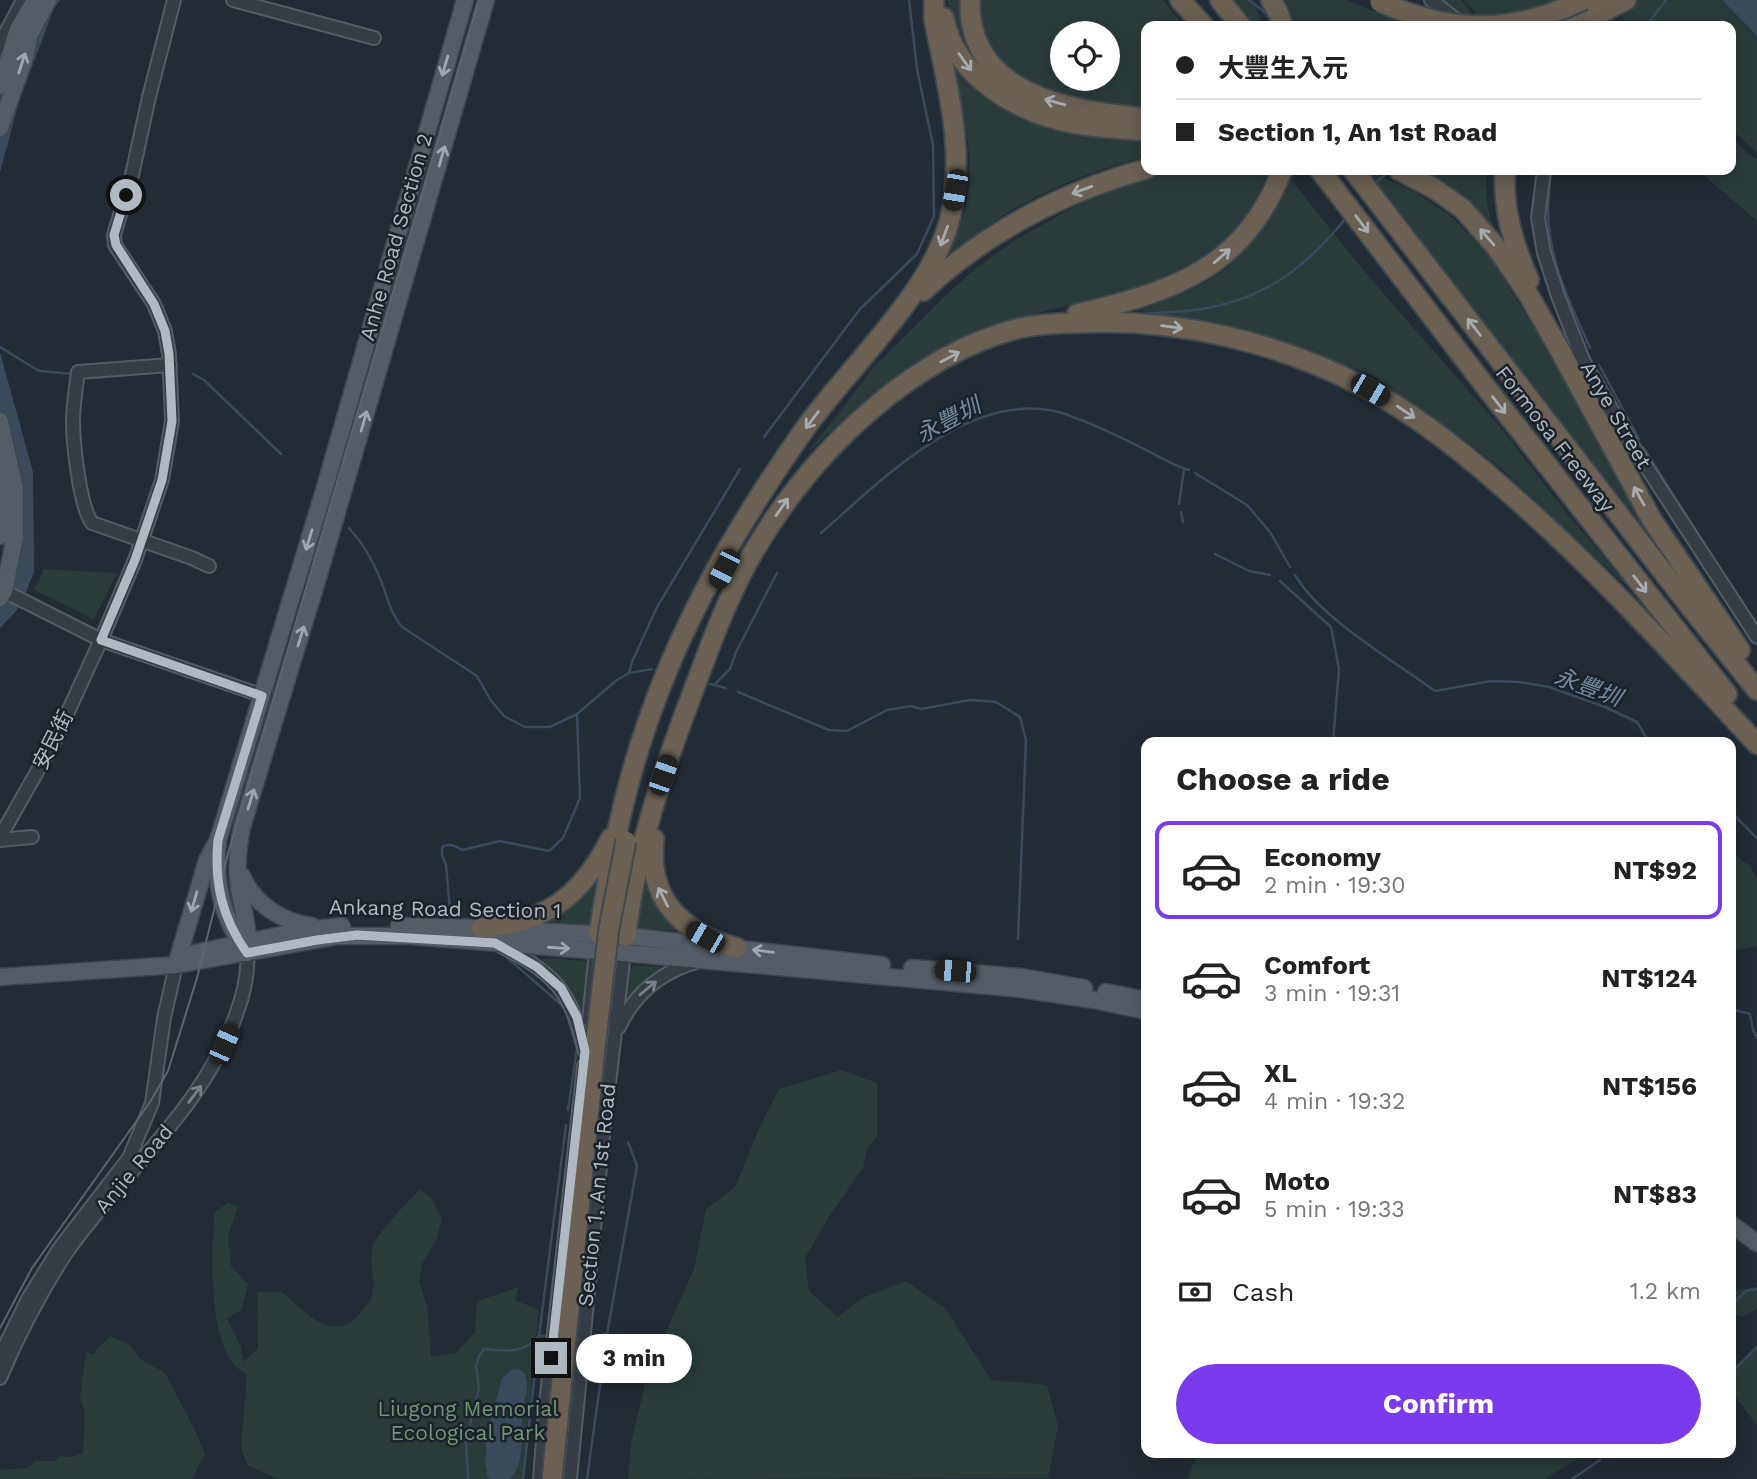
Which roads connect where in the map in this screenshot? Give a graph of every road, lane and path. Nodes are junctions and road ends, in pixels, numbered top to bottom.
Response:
1 (23, 0) edge
2 (35, 0) edge
3 (48, 0) edge
4 (174, 0) edge
5 (233, 0) edge
6 (465, 0) edge
7 (486, 0) edge
8 (934, 0) edge
9 (940, 0) edge
10 (971, 0) edge
11 (1180, 0) edge
12 (1188, 0) edge
13 (1220, 0) edge
14 (1271, 0) edge
15 (1431, 0) edge
16 (1584, 0) edge
17 (1603, 0) edge
18 (1626, 0) edge
19 (1632, 0) edge
20 (1378, 1) edge
21 (1201, 21) edge
22 (1203, 21) edge
23 (1237, 21) edge
24 (1281, 21) edge
25 (1446, 21) edge
26 (1458, 21) edge
27 (1529, 21) edge
28 (1560, 21) edge
29 (1584, 21) edge
30 (1603, 21) edge
31 (374, 38) dead end
32 (0, 49) edge
33 (0, 86) edge
34 (1141, 117) edge
35 (0, 128) edge
36 (1141, 131) edge
37 (1141, 171) edge
38 (1280, 175) edge
39 (1324, 175) edge
40 (1357, 175) edge
41 (1410, 175) edge
42 (1505, 175) edge
43 (1543, 175) edge
44 (408, 194) junction
45 (429, 200) junction
46 (892, 320) junction
47 (1021, 328) junction
48 (1558, 345) junction
49 (170, 365) junction
50 (0, 421) edge
51 (0, 465) edge
52 (740, 526) junction
53 (0, 536) edge
54 (142, 541) junction
55 (759, 541) junction
56 (209, 566) dead end
57 (4, 593) edge
58 (1757, 636) edge
59 (101, 640) junction
60 (1757, 676) edge
61 (1757, 690) edge
62 (262, 696) junction
63 (281, 702) junction
64 (1757, 733) edge
65 (1757, 744) edge
66 (663, 775) junction
67 (623, 808) junction
68 (32, 837) dead end
69 (0, 838) edge
70 (218, 840) junction
71 (630, 842) junction
72 (237, 865) junction
73 (328, 927) junction
74 (481, 928) junction
75 (597, 942) junction
76 (495, 943) junction
77 (625, 945) junction
78 (245, 946) junction
79 (737, 948) junction
80 (705, 960) junction
81 (176, 965) junction
82 (0, 977) edge
83 (1141, 999) edge
84 (1141, 1010) edge
85 (614, 1040) junction
86 (585, 1051) junction
87 (578, 1118) junction
88 (605, 1121) junction
89 (117, 1182) junction
90 (1736, 1228) edge
91 (1736, 1236) edge
92 (1757, 1243) edge
93 (1757, 1251) edge
94 (0, 1356) edge
95 (0, 1378) edge
96 (540, 1479) edge
97 (552, 1479) edge
98 (560, 1479) edge
99 (570, 1479) edge

1 - 32 street
2 - 33 main road
35 -> 3 main road
4 - 49 street, 安民街
5 - 31 street
6 -> 44 main road, Anhe Road Section 2
45 -> 7 main road, Anhe Road Section 2
8 -> 46 highway
9 -> 36 highway
34 -> 10 highway
11 - 21 highway
12 - 22 highway
13 - 23 highway
14 - 24 highway
15 - 26 street
16 - 27 highway, bridge
17 - 28 highway
18 - 29 highway
19 - 30 highway
20 - 25 highway, bridge
37 -> 46 highway
47 -> 38 highway
39 -> 64 highway, Formosa Freeway
61 -> 40 highway, Formosa Freeway
48 -> 41 highway
42 - 48 highway
43 - 58 street, Anye Street
44 - 45 main road
44 -> 62 main road, Anhe Road Section 2
63 -> 45 main road, Anhe Road Section 2
46 -> 52 highway
55 -> 47 highway
47 -> 65 highway
60 -> 48 highway
49 - 54 street, 安民街
49 - 54 street
50 - 57 main road
51 - 53 main road
52 - 67 highway
52 - 71 highway
54 - 56 street
54 - 59 street, 安民街
55 - 66 highway
55 - 71 highway
57 - 59 street
59 - 62 street
59 - 69 street, 安民街
62 - 63 street
62 - 70 main road, Anhe Road Section 2
72 -> 63 main road, Anhe Road Section 2
66 - 77 highway
79 -> 66 highway
67 - 74 highway
67 - 75 highway
68 - 69 street
70 - 78 main road
70 -> 81 main road
71 - 97 highway, bridge
71 - 98 highway
72 - 73 main road
72 - 78 main road, Anhe Road Section 2
73 - 74 main road, Ankang Road Section 1
73 - 78 main road, Ankang Road Section 1
74 - 75 main road, Ankang Road Section 1
76 -> 75 main road, Ankang Road Section 1
75 - 77 main road, Ankang Road Section 1
75 - 86 street, Section 1, An 1st Road
76 - 78 main road, Ankang Road Section 1
76 - 86 street
77 - 79 main road, Ankang Road Section 1
77 - 80 main road, Ankang Road Section 1
77 - 85 street, Section 1, An 1st Road
78 - 81 main road, Ankang Road Section 1
89 -> 78 street, Anjie Road
83 -> 79 main road, Ankang Road Section 1
80 - 84 main road, Ankang Road Section 1
85 -> 80 street
81 - 82 main road
81 - 89 street, Anjie Road
85 - 88 street, Section 1, An 1st Road
86 - 87 street, Section 1, An 1st Road
87 - 88 street
87 - 96 street, Section 1, An 1st Road
88 - 99 street, Section 1, An 1st Road
89 - 94 street, Anjie Road
89 - 95 street, Anjie Road
90 - 92 main road
91 - 93 main road

